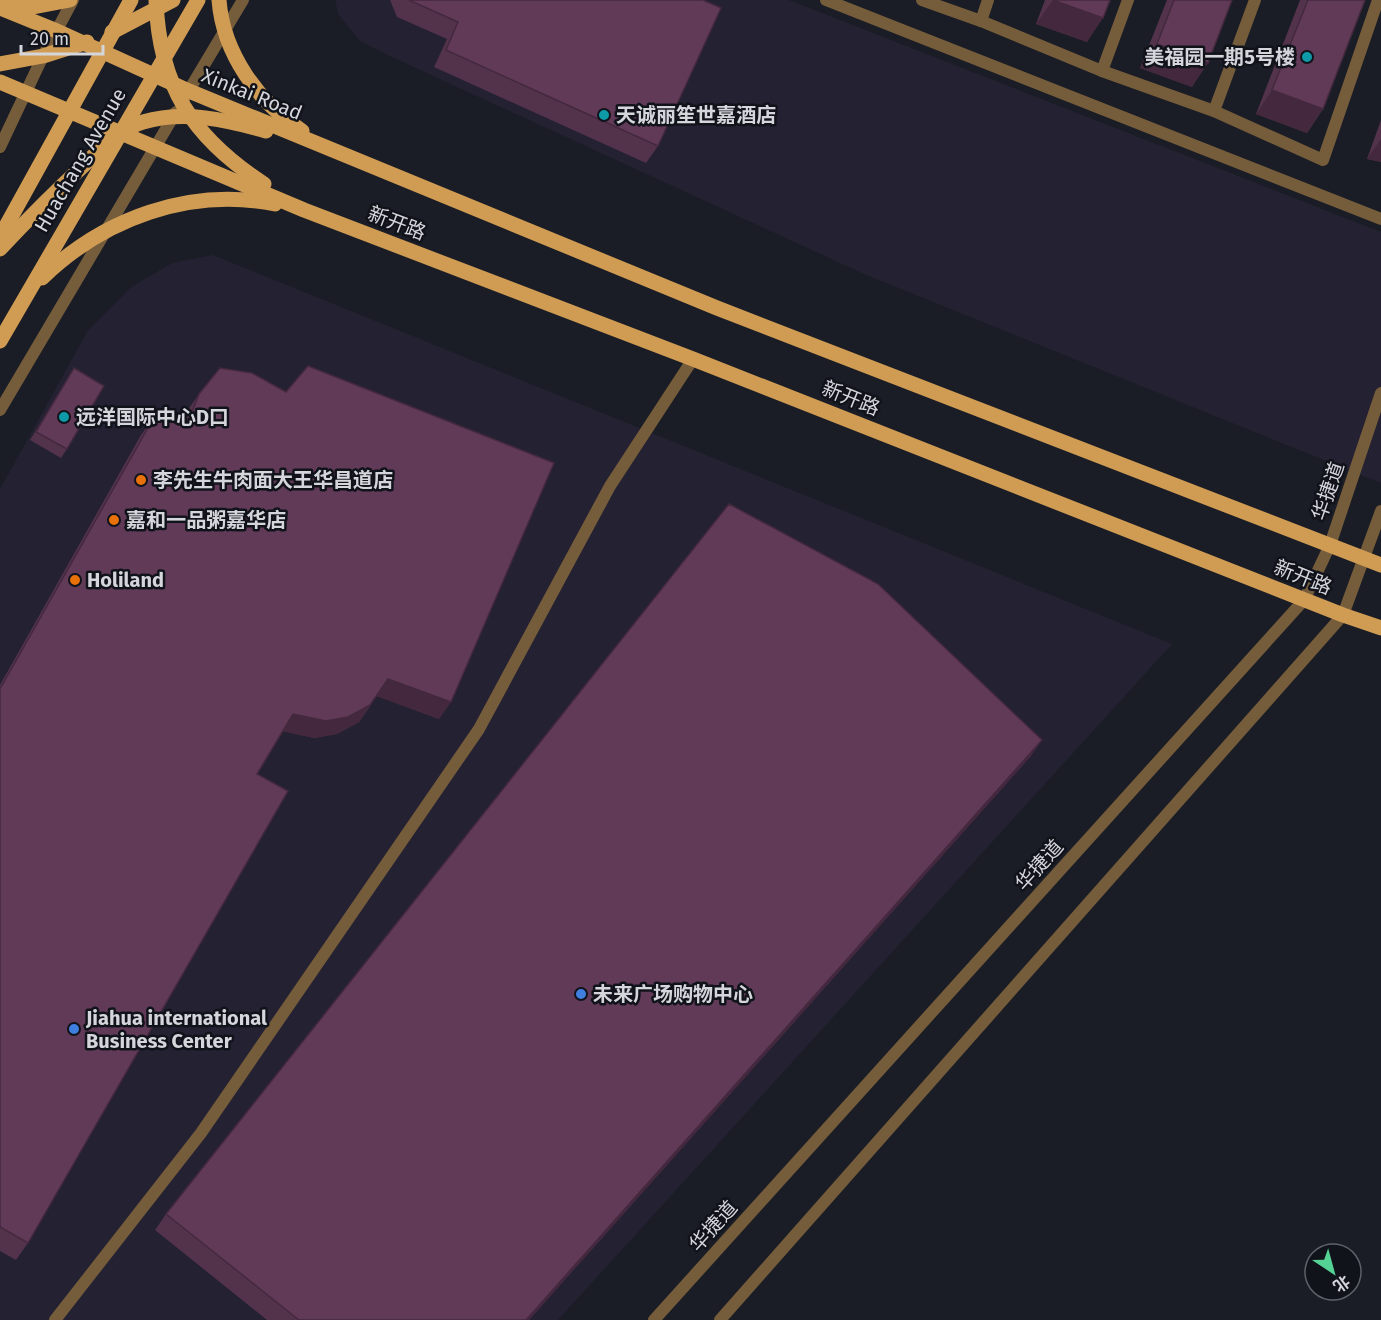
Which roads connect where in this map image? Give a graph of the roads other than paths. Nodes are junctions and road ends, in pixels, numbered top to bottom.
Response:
1 (71, 0) edge
2 (131, 0) edge
3 (173, 0) edge
4 (198, 0) edge
5 (219, 0) edge
6 (243, 0) edge
7 (826, 0) edge
8 (922, 0) edge
9 (988, 0) edge
10 (1128, 0) edge
11 (1255, 0) edge
12 (1378, 0) edge
13 (0, 3) edge
14 (156, 5) edge
15 (0, 8) edge
16 (981, 21) junction
17 (57, 31) junction
18 (113, 32) junction
19 (225, 32) junction
20 (85, 43) junction
21 (103, 51) junction
22 (44, 56) junction
23 (163, 59) junction
24 (0, 64) edge
25 (1102, 71) junction
26 (154, 75) junction
27 (0, 82) edge
28 (172, 83) junction
29 (26, 92) junction
30 (186, 104) junction
31 (69, 111) junction
32 (1214, 111) junction
33 (173, 117) junction
34 (120, 132) junction
35 (156, 146) junction
36 (324, 146) junction
37 (0, 147) edge
38 (304, 210) junction
39 (1381, 219) edge
40 (103, 233) junction
41 (0, 237) edge
42 (0, 249) edge
43 (29, 291) junction
44 (0, 341) edge
45 (693, 359) junction
46 (1381, 393) edge
47 (0, 410) edge
48 (1381, 511) edge
49 (1330, 545) junction
50 (1364, 559) junction
51 (1381, 565) edge
52 (1305, 600) junction
53 (1343, 615) junction
54 (1381, 628) edge
55 (55, 1320) edge
56 (654, 1320) edge
57 (720, 1320) edge

1 - 13 main road
1 - 17 street
2 - 18 main road, Huachang Avenue
3 - 14 main road
4 - 23 main road, Huachang Avenue
5 - 19 main road
6 - 19 street
7 - 39 street
8 - 16 street
9 - 16 street
10 - 25 street
11 - 32 street
12 - 32 street
14 - 18 main road
14 - 23 main road
15 - 17 main road, Xinkai Road
16 - 25 street
17 - 20 main road, Xinkai Road
17 - 22 street
18 - 20 main road
18 - 21 main road, Huachang Avenue
19 - 30 street
19 - 36 main road
20 - 21 main road, Xinkai Road
20 - 22 main road
21 - 26 main road, Xinkai Road
21 - 31 main road, Huachang Avenue
22 - 24 main road
22 - 29 street
23 - 26 main road, Huachang Avenue
23 - 28 main road
25 - 32 street
26 - 28 main road, Xinkai Road
26 - 34 main road, Huachang Avenue
27 - 29 main road
28 - 30 main road, Xinkai Road
29 - 31 main road
29 - 37 street
30 - 33 main road
30 - 36 main road, Xinkai Road
30 - 36 main road
30 - 38 main road
31 - 34 main road
31 - 41 main road, Huachang Avenue
33 - 34 main road
33 - 35 street
34 - 35 main road
34 - 42 main road
34 - 43 main road, Huachang Avenue
35 - 38 main road
35 - 40 street
36 - 49 main road, 新开路
38 - 40 main road
38 - 45 main road, 新开路
40 - 43 main road
40 - 47 street
43 - 44 main road, Huachang Avenue
45 - 52 main road, 新开路
45 - 55 street
46 - 49 street, 华捷道
48 - 50 street
49 - 50 main road, 新开路
49 - 52 street, 华捷道
50 - 51 main road, 新开路
50 - 53 street
52 - 53 main road, 新开路
52 - 56 street, 华捷道
53 - 54 main road, 新开路
53 - 57 street

